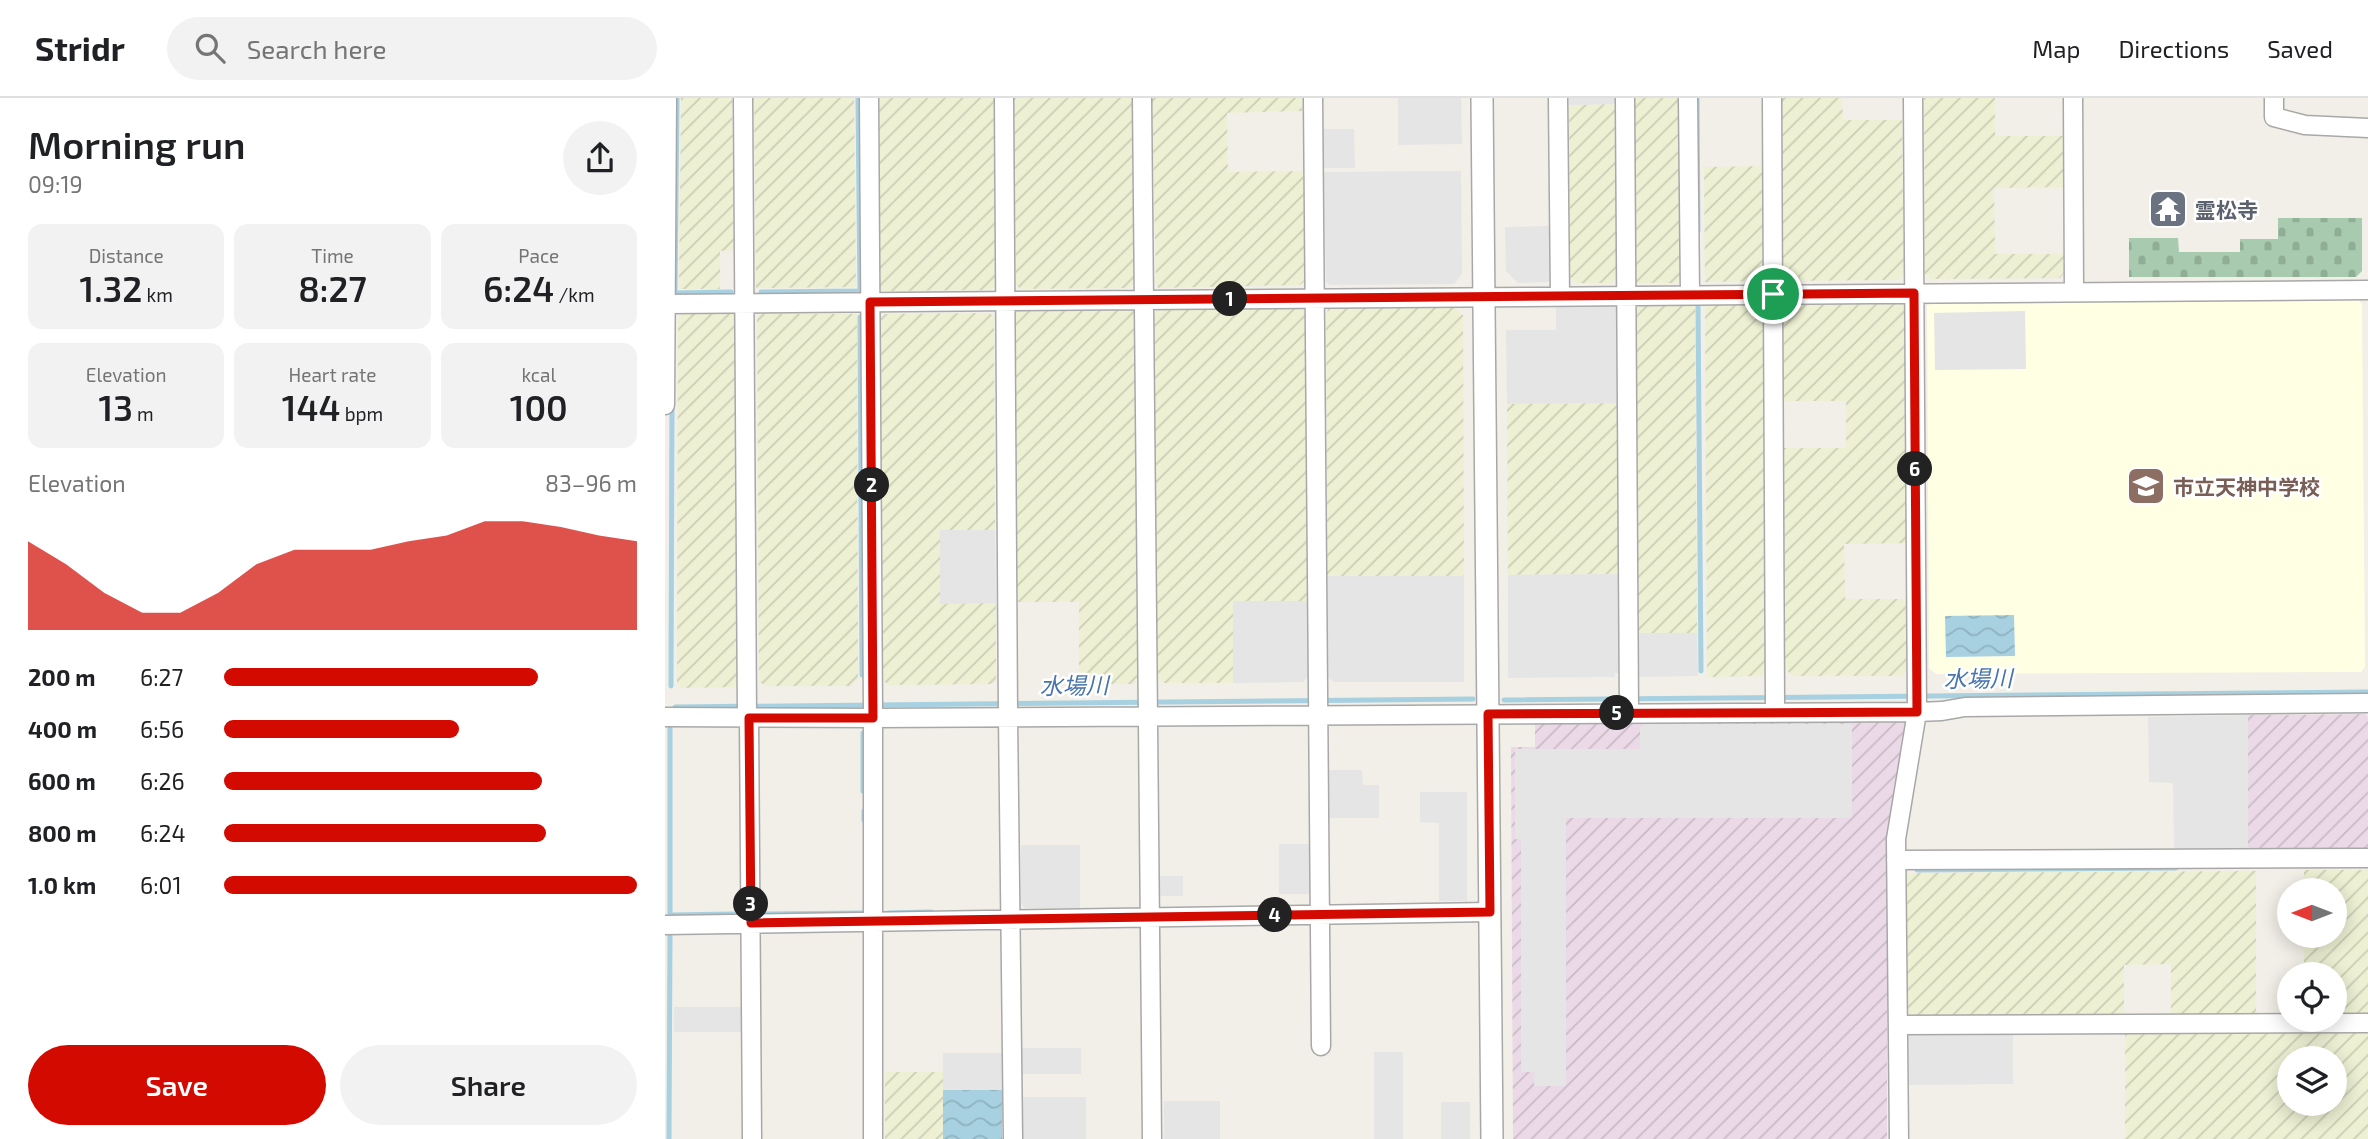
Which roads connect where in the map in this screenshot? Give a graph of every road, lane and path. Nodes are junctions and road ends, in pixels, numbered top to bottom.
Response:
1 (667, 98) edge
2 (743, 98) edge
3 (869, 98) edge
4 (1005, 98) edge
5 (1142, 98) edge
6 (1313, 98) edge
7 (1482, 98) edge
8 (1558, 98) edge
9 (1625, 98) edge
10 (1688, 98) edge
11 (1772, 98) edge
12 (1913, 98) edge
13 (2073, 98) edge
14 (2274, 98) edge
15 (2368, 128) edge
16 (666, 134) edge
17 (2368, 290) edge
18 (2074, 291) junction
19 (1914, 293) junction
20 (1690, 294) junction
21 (1773, 294) junction
22 (1560, 295) junction
23 (1627, 295) junction
24 (1484, 296) junction
25 (1315, 298) junction
26 (1144, 299) junction
27 (1007, 301) junction
28 (870, 302) junction
29 (666, 304) edge
30 (744, 304) junction
31 (665, 405) edge
32 (1775, 697) dead end
33 (2368, 703) edge
34 (1629, 704) junction
35 (1317, 706) junction
36 (1147, 707) junction
37 (1008, 708) junction
38 (873, 709) junction
39 (1917, 709) junction
40 (747, 712) junction
41 (1488, 714) junction
42 (665, 717) edge
43 (2368, 858) edge
44 (1896, 860) junction
45 (1490, 912) junction
46 (1319, 915) junction
47 (1150, 917) junction
48 (1010, 919) junction
49 (873, 921) junction
50 (751, 923) junction
51 (665, 925) edge
52 (2368, 1023) edge
53 (1898, 1025) junction
54 (1321, 1046) dead end
55 (752, 1139) edge
56 (873, 1139) edge
57 (1013, 1139) edge
58 (1152, 1139) edge
59 (1492, 1139) edge
60 (1899, 1139) edge

1 - 16 street
2 - 30 street
3 - 28 street
4 - 27 street
5 - 26 street
6 - 25 street
7 - 24 street
8 - 22 street
9 - 23 street
10 - 20 street
11 - 21 street
12 - 19 street
13 - 18 street
14 - 15 street
16 - 29 street
17 - 18 street
18 - 19 street
19 - 21 street
19 - 39 street
20 - 21 street
20 - 23 street
21 - 32 street
22 - 23 street
22 - 24 street
23 - 34 street
24 - 25 street
24 - 41 street
25 - 26 street
25 - 35 street
26 - 27 street
26 - 36 street
27 - 28 street
27 - 37 street
28 - 30 street
28 - 38 street
29 - 30 street
29 - 31 street
30 - 40 street
33 - 39 street
34 - 39 street
34 - 41 street
35 - 36 street
35 - 41 street
35 - 46 street
36 - 37 street
36 - 47 street
37 - 38 street
37 - 48 street
38 - 40 street
38 - 49 street
39 - 44 street
40 - 42 street
40 - 50 street
41 - 45 street
43 - 44 street
44 - 53 street
45 - 46 street
45 - 59 street
46 - 47 street
46 - 54 street
47 - 48 street
47 - 58 street
48 - 49 street
48 - 57 street
49 - 50 street
49 - 56 street
50 - 51 street
50 - 55 street
52 - 53 street
53 - 60 street

